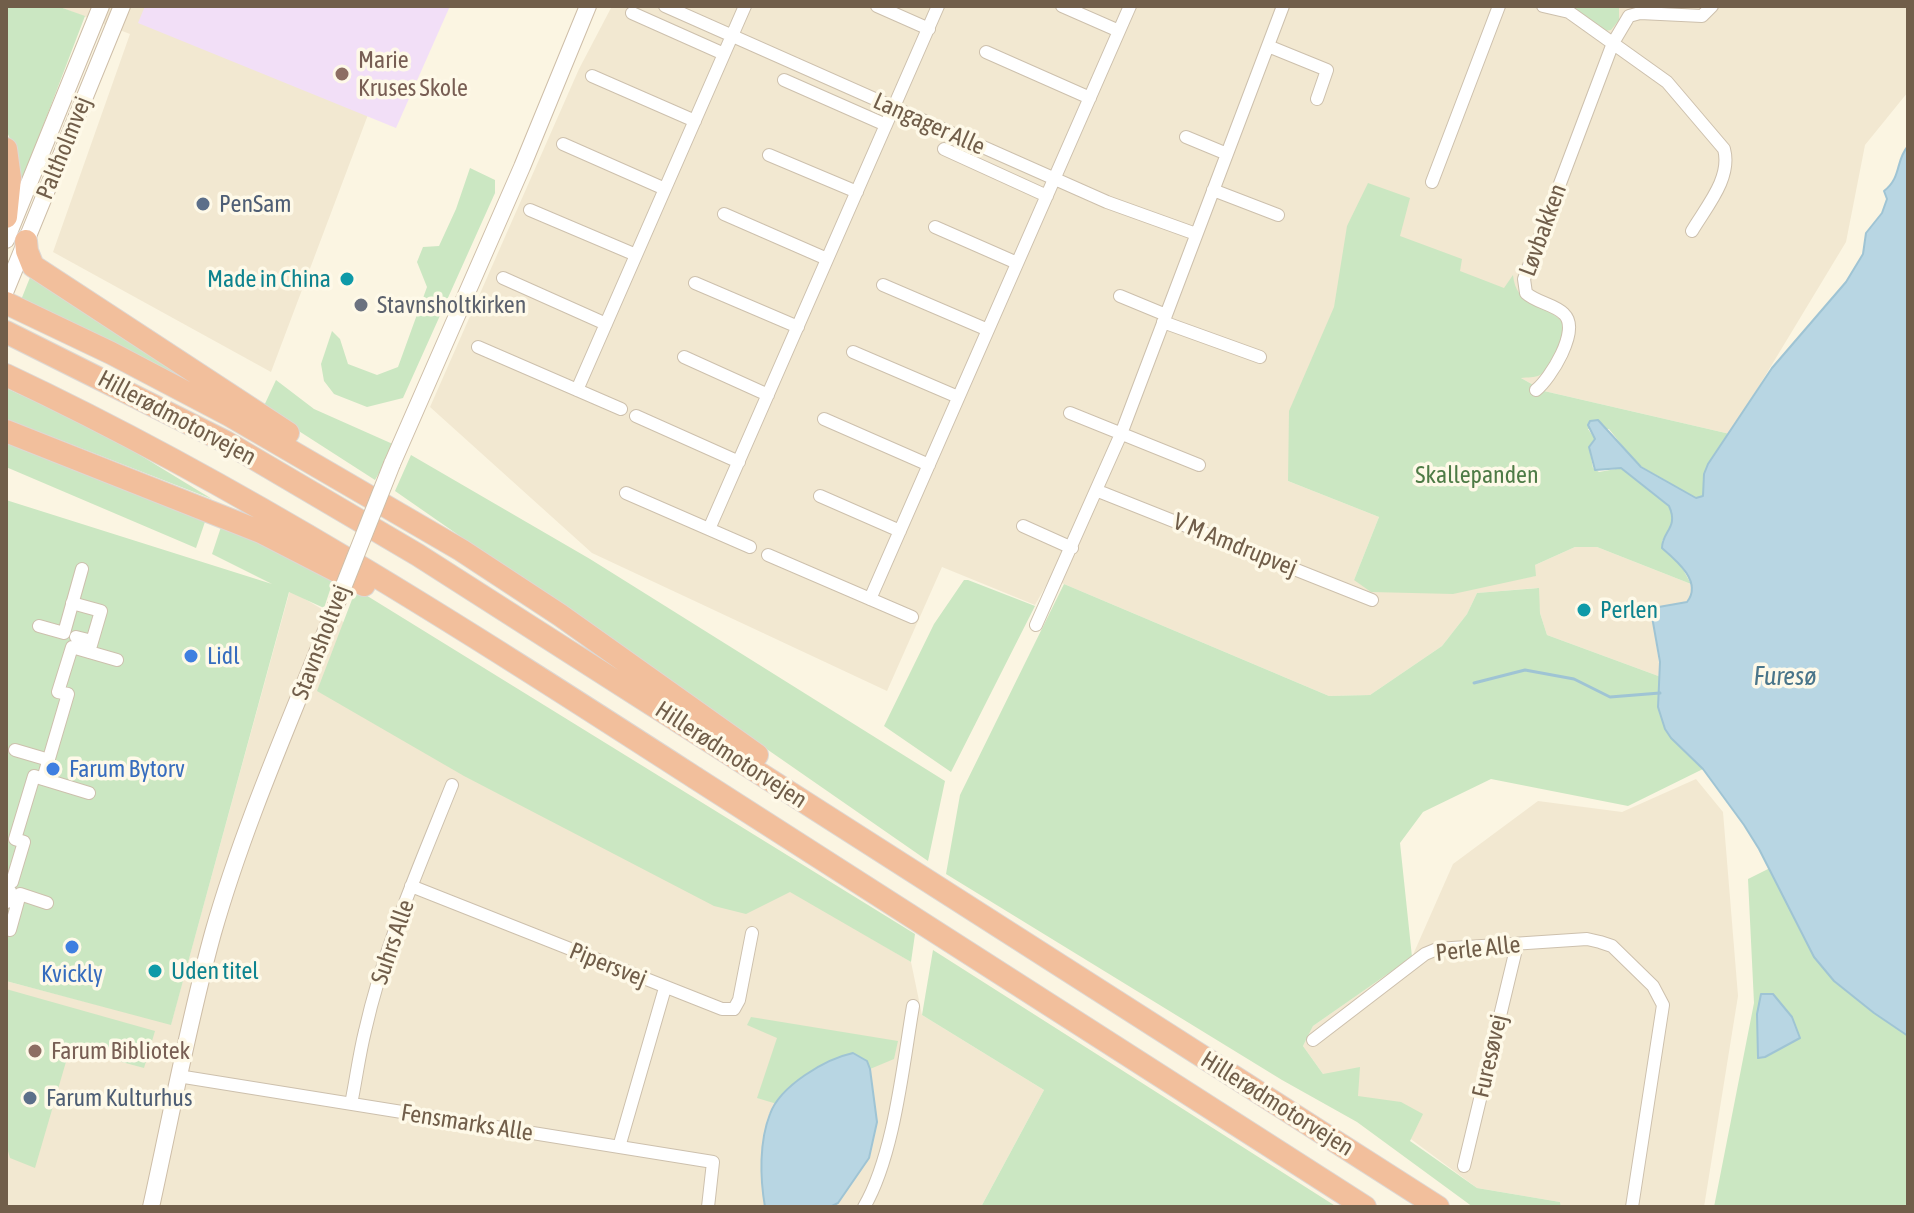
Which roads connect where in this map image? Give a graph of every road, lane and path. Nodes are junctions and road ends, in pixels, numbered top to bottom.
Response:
1 (101, 6) edge
2 (122, 6) edge
3 (577, 6) edge
4 (588, 6) edge
5 (598, 6) edge
6 (665, 6) edge
7 (745, 6) edge
8 (877, 6) edge
9 (938, 6) edge
10 (1062, 6) edge
11 (1130, 6) edge
12 (1283, 6) edge
13 (1499, 6) edge
14 (1543, 6) edge
15 (1712, 6) edge
16 (632, 13) dead end
17 (929, 29) junction
18 (1119, 31) junction
19 (732, 36) junction
20 (1613, 43) junction
21 (1268, 46) junction
22 (986, 52) dead end
23 (724, 54) junction
24 (563, 71) junction
25 (73, 74) junction
26 (592, 76) dead end
27 (784, 80) dead end
28 (91, 81) junction
29 (550, 97) junction
30 (1090, 98) junction
31 (1317, 99) dead end
32 (894, 108) junction
33 (695, 121) junction
34 (886, 125) junction
35 (1186, 137) dead end
36 (563, 144) dead end
37 (6, 149) edge
38 (944, 149) dead end
39 (1227, 154) junction
40 (769, 155) dead end
41 (1055, 178) junction
42 (1432, 182) dead end
43 (665, 189) junction
44 (1213, 190) junction
45 (857, 192) junction
46 (1047, 196) junction
47 (530, 210) dead end
48 (724, 214) dead end
49 (1278, 215) dead end
50 (6, 217) edge
51 (935, 227) dead end
52 (1692, 231) dead end
53 (1196, 234) junction
54 (16, 240) edge
55 (636, 255) junction
56 (827, 259) junction
57 (1017, 263) junction
58 (503, 278) dead end
59 (695, 283) dead end
60 (883, 285) dead end
61 (6, 290) edge
62 (1120, 296) dead end
63 (6, 303) edge
64 (1165, 318) junction
65 (606, 324) junction
66 (798, 327) junction
67 (988, 330) junction
68 (6, 332) edge
69 (478, 347) dead end
70 (853, 352) dead end
71 (684, 357) dead end
72 (1260, 357) dead end
73 (6, 375) edge
74 (577, 390) junction
75 (1536, 390) dead end
76 (768, 395) junction
77 (958, 397) junction
78 (621, 409) dead end
79 (1070, 413) dead end
80 (636, 416) dead end
81 (824, 419) dead end
82 (6, 431) edge
83 (1121, 434) junction
84 (739, 462) junction
85 (929, 465) junction
86 (1199, 465) dead end
87 (1098, 491) junction
88 (626, 493) dead end
89 (820, 496) dead end
90 (1023, 526) dead end
91 (709, 529) junction
92 (900, 531) junction
93 (750, 547) dead end
94 (1072, 548) junction
95 (461, 550) junction
96 (768, 555) dead end
97 (82, 569) dead end
98 (870, 599) junction
99 (1372, 600) dead end
100 (72, 603) junction
101 (912, 617) dead end
102 (1036, 625) dead end
103 (39, 626) dead end
104 (71, 639) junction
105 (90, 646) junction
106 (117, 660) dead end
107 (584, 706) junction
108 (15, 750) dead end
109 (44, 759) junction
110 (38, 778) junction
111 (452, 785) dead end
112 (89, 793) dead end
113 (796, 797) junction
114 (411, 886) junction
115 (11, 894) edge
116 (47, 903) dead end
117 (10, 930) dead end
118 (752, 933) dead end
119 (1517, 945) junction
120 (665, 988) junction
121 (913, 1006) dead end
122 (1313, 1040) dead end
123 (178, 1076) junction
124 (351, 1104) junction
125 (619, 1147) junction
126 (1464, 1166) dead end
127 (151, 1207) edge
128 (708, 1207) edge
129 (864, 1207) edge
130 (1365, 1207) edge
131 (1438, 1207) edge
132 (1632, 1207) edge

1 - 25 street, Paltholmvej
2 - 28 street, Paltholmvej
3 - 29 street, Stavnsholtvej
4 - 24 street, Stavnsholtvej
5 - 24 street, Stavnsholtvej
6 - 19 street, Langager Alle
7 - 19 street
8 - 17 street
9 - 17 street
10 - 18 street
11 - 18 street
12 - 21 street
13 - 42 street
14 - 20 street
15 - 20 street
16 - 23 street
17 - 32 street
18 - 30 street
19 - 23 street
19 - 32 street, Langager Alle
20 - 52 street
20 - 75 street, Løvbakken
21 - 31 street
21 - 39 street
22 - 30 street
23 - 33 street
24 - 29 street, Stavnsholtvej
25 - 28 street
25 - 54 street, Paltholmvej
26 - 33 street
27 - 34 street
28 - 54 street, Paltholmvej
29 - 123 street, Stavnsholtvej, bridge
30 - 41 street
32 - 34 street
32 - 41 street, Langager Alle
33 - 43 street
34 - 45 street
35 - 39 street
36 - 43 street
37 - 50 highway
38 - 46 street
39 - 44 street
40 - 45 street
41 - 46 street
41 - 53 street, Langager Alle
43 - 55 street
44 - 49 street
44 - 53 street
45 - 56 street
46 - 57 street
47 - 55 street
48 - 56 street
51 - 57 street
53 - 64 street
54 - 61 street, Paltholmvej
54 - 95 highway
55 - 65 street
56 - 66 street
57 - 67 street
58 - 65 street
59 - 66 street
60 - 67 street
62 - 64 street
63 - 95 highway
64 - 72 street
64 - 83 street
65 - 74 street
66 - 76 street
67 - 77 street
68 - 113 highway, Hillerødmotorvejen
69 - 74 street
70 - 77 street
71 - 76 street
73 - 107 highway, Hillerødmotorvejen
74 - 78 street
76 - 84 street
77 - 85 street
79 - 83 street
80 - 84 street
81 - 85 street
82 - 107 highway
83 - 86 street
83 - 87 street
84 - 91 street
85 - 92 street
87 - 94 street
87 - 99 street, V M Amdrupvej
88 - 91 street
89 - 92 street
90 - 94 street
91 - 93 street
92 - 98 street
94 - 102 street
95 - 113 highway
96 - 98 street
97 - 100 street
98 - 101 street
100 - 104 street
100 - 105 street
103 - 104 street
104 - 105 street
104 - 109 street
105 - 106 street
107 - 130 highway, Hillerødmotorvejen
108 - 109 street
109 - 110 street
110 - 112 street
110 - 115 street
111 - 114 street, Suhrs Alle
113 - 131 highway, Hillerødmotorvejen
114 - 120 street, Pipersvej
114 - 124 street, Suhrs Alle
115 - 116 street
115 - 117 street
118 - 120 street, Pipersvej
119 - 122 street, Perle Alle
119 - 126 street, Furesøvej
119 - 132 street, Perle Alle
120 - 125 street
121 - 129 street
123 - 124 street, Fensmarks Alle
123 - 127 street, Stavnsholtvej
124 - 125 street, Fensmarks Alle
125 - 128 street, Fensmarks Alle

